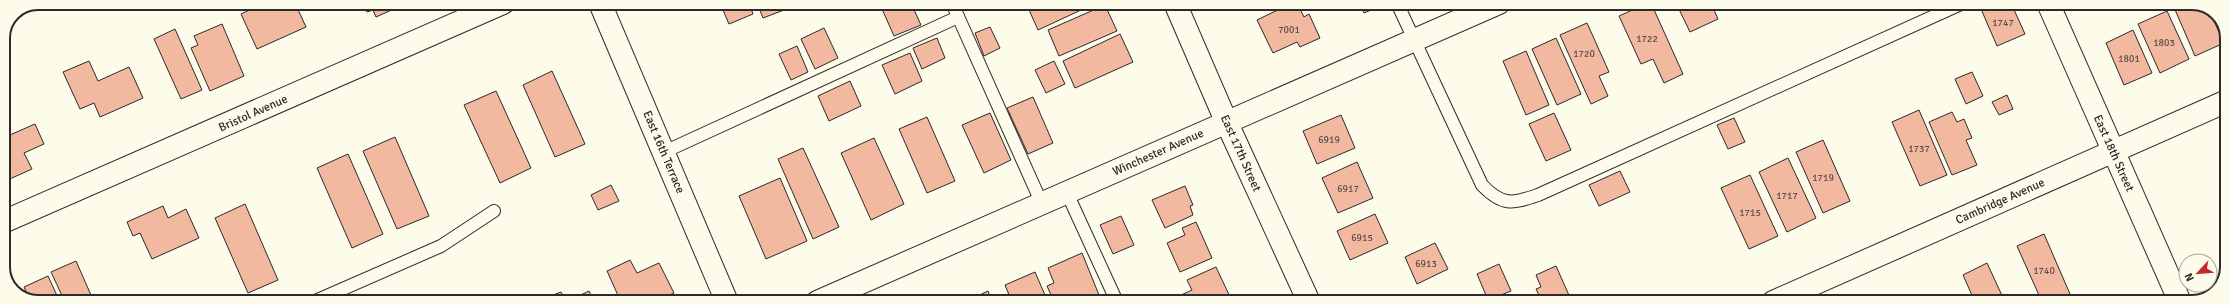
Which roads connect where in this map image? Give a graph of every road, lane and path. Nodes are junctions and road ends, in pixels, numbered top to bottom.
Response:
1 (487, 10) edge
2 (603, 10) edge
3 (955, 10) edge
4 (1178, 10) edge
5 (1400, 10) edge
6 (1483, 10) edge
7 (1948, 10) edge
8 (2051, 10) edge
9 (958, 17) junction
10 (1414, 41) junction
11 (2220, 104) edge
12 (1226, 121) junction
13 (664, 152) junction
14 (2113, 152) junction
15 (1067, 193) junction
16 (1042, 204) junction
17 (494, 212) dead end
18 (10, 219) edge
19 (329, 295) edge
20 (724, 295) edge
21 (833, 295) edge
22 (1114, 295) edge
23 (1306, 295) edge
24 (1789, 295) edge
25 (2177, 295) edge

1 - 18 street, Bristol Avenue
2 - 13 street, East 16th Terrace
3 - 9 lane
4 - 12 street, East 17th Street
5 - 10 lane
6 - 10 street, Winchester Avenue
7 - 10 lane
8 - 14 street, East 18th Street
9 - 13 lane
9 - 16 lane
10 - 12 street, Winchester Avenue
11 - 14 street, Cambridge Avenue
12 - 15 street, Winchester Avenue
12 - 23 street, East 17th Street
13 - 20 street, East 16th Terrace
14 - 24 street, Cambridge Avenue
14 - 25 street, East 18th Street
15 - 16 street, Winchester Avenue
15 - 22 lane
16 - 21 street, Winchester Avenue
17 - 19 lane

